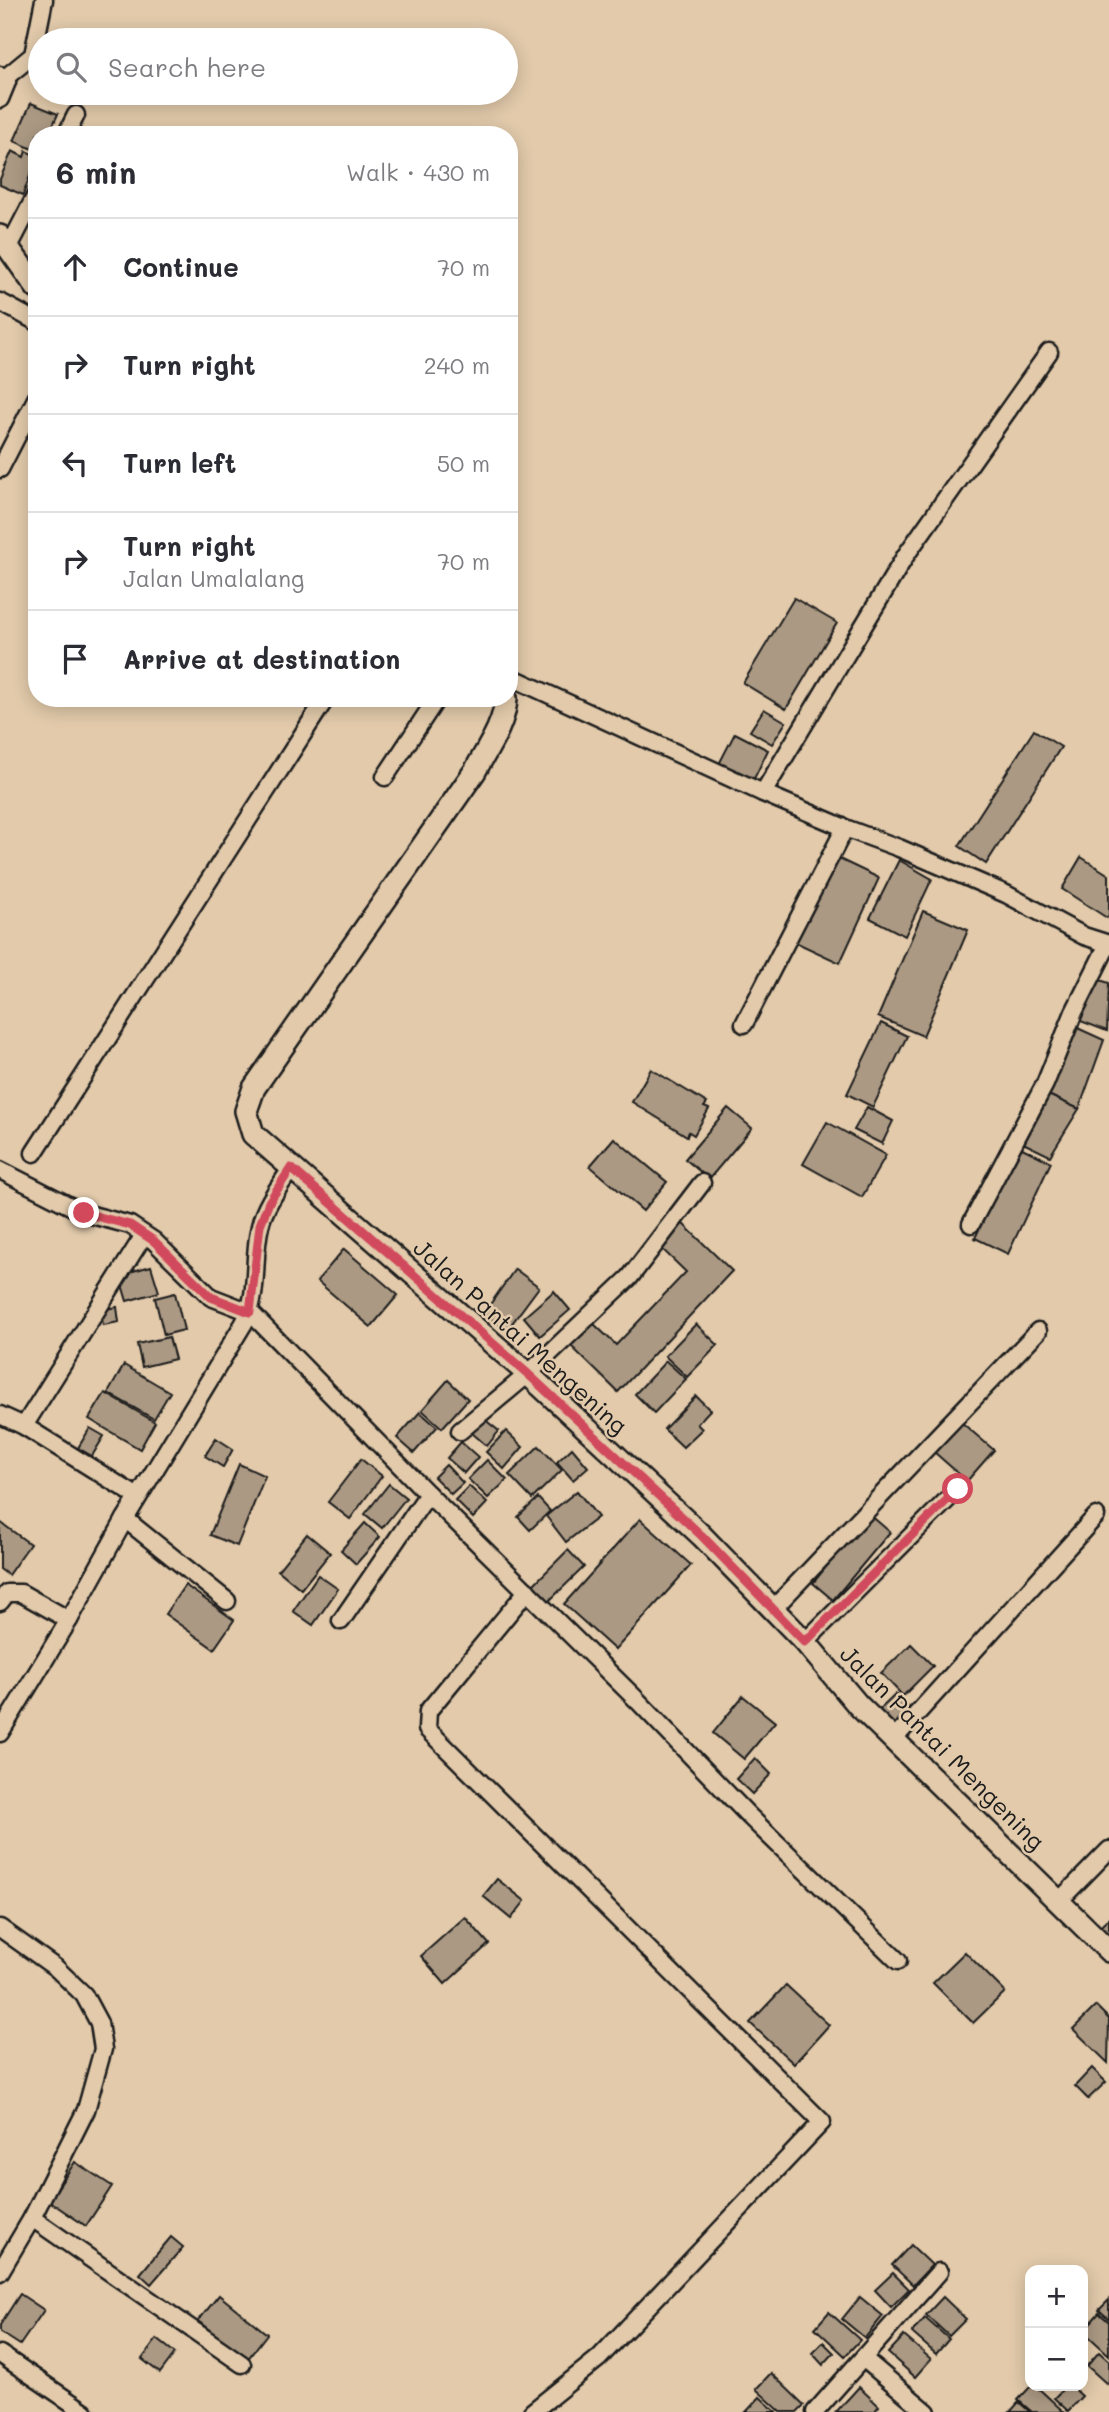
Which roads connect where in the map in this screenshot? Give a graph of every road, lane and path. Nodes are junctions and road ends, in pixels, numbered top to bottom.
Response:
1 (44, 0) edge
2 (38, 28) edge
3 (28, 59) edge
4 (3, 77) edge
5 (0, 99) edge
6 (76, 116) dead end
7 (71, 126) edge
8 (28, 206) edge
9 (4, 242) edge
10 (28, 275) edge
11 (0, 302) edge
12 (28, 318) edge
13 (1049, 352) dead end
14 (28, 415) edge
15 (0, 469) edge
16 (518, 680) edge
17 (320, 707) edge
18 (431, 707) edge
19 (505, 707) edge
20 (385, 777) dead end
21 (763, 793) junction
22 (845, 828) junction
23 (1108, 944) edge
24 (744, 1024) dead end
25 (34, 1153) dead end
26 (291, 1168) junction
27 (0, 1170) edge
28 (702, 1183) dead end
29 (971, 1224) dead end
30 (144, 1235) junction
31 (247, 1317) junction
32 (1038, 1331) dead end
33 (528, 1374) junction
34 (0, 1415) edge
35 (24, 1426) junction
36 (460, 1431) dead end
37 (958, 1489) dead end
38 (428, 1494) junction
39 (138, 1497) junction
40 (1096, 1516) dead end
41 (125, 1519) junction
42 (527, 1591) junction
43 (227, 1601) dead end
44 (0, 1602) edge
45 (772, 1610) junction
46 (69, 1620) junction
47 (341, 1621) dead end
48 (805, 1642) junction
49 (0, 1733) edge
50 (894, 1739) junction
51 (1109, 1850) edge
52 (1059, 1901) junction
53 (0, 1928) edge
54 (1109, 1951) edge
55 (898, 1961) dead end
56 (32, 2218) junction
57 (0, 2272) edge
58 (939, 2272) dead end
59 (0, 2354) edge
60 (863, 2358) junction
61 (242, 2364) dead end
62 (85, 2412) edge
63 (532, 2412) edge
64 (815, 2412) edge
65 (927, 2412) edge

1 - 2 street
3 - 4 street
4 - 5 street
6 - 7 street
8 - 9 street
9 - 10 street
11 - 12 street
13 - 21 street
14 - 15 street
16 - 21 street
17 - 25 street
18 - 20 street
19 - 26 street, Jalan Pantai Mengening
21 - 22 street
22 - 23 street
22 - 24 street
23 - 29 street
26 - 31 street
26 - 33 street, Jalan Pantai Mengening
27 - 30 street
28 - 33 street
30 - 31 street
30 - 35 street
31 - 38 street
31 - 39 street
32 - 45 street
33 - 36 street
33 - 45 street, Jalan Pantai Mengening
34 - 35 street
35 - 39 street
37 - 48 street
38 - 42 street
38 - 47 street
39 - 41 street
40 - 50 street
41 - 43 street
41 - 46 street
42 - 55 street
42 - 63 street
44 - 46 street
45 - 48 street, Jalan Pantai Mengening
46 - 49 street
48 - 50 street, Jalan Pantai Mengening
50 - 52 street, Jalan Pantai Mengening
51 - 52 street
52 - 54 street, Jalan Pantai Mengening
53 - 56 street
56 - 57 street
56 - 61 street
58 - 60 street
59 - 62 street
60 - 64 street
60 - 65 street

